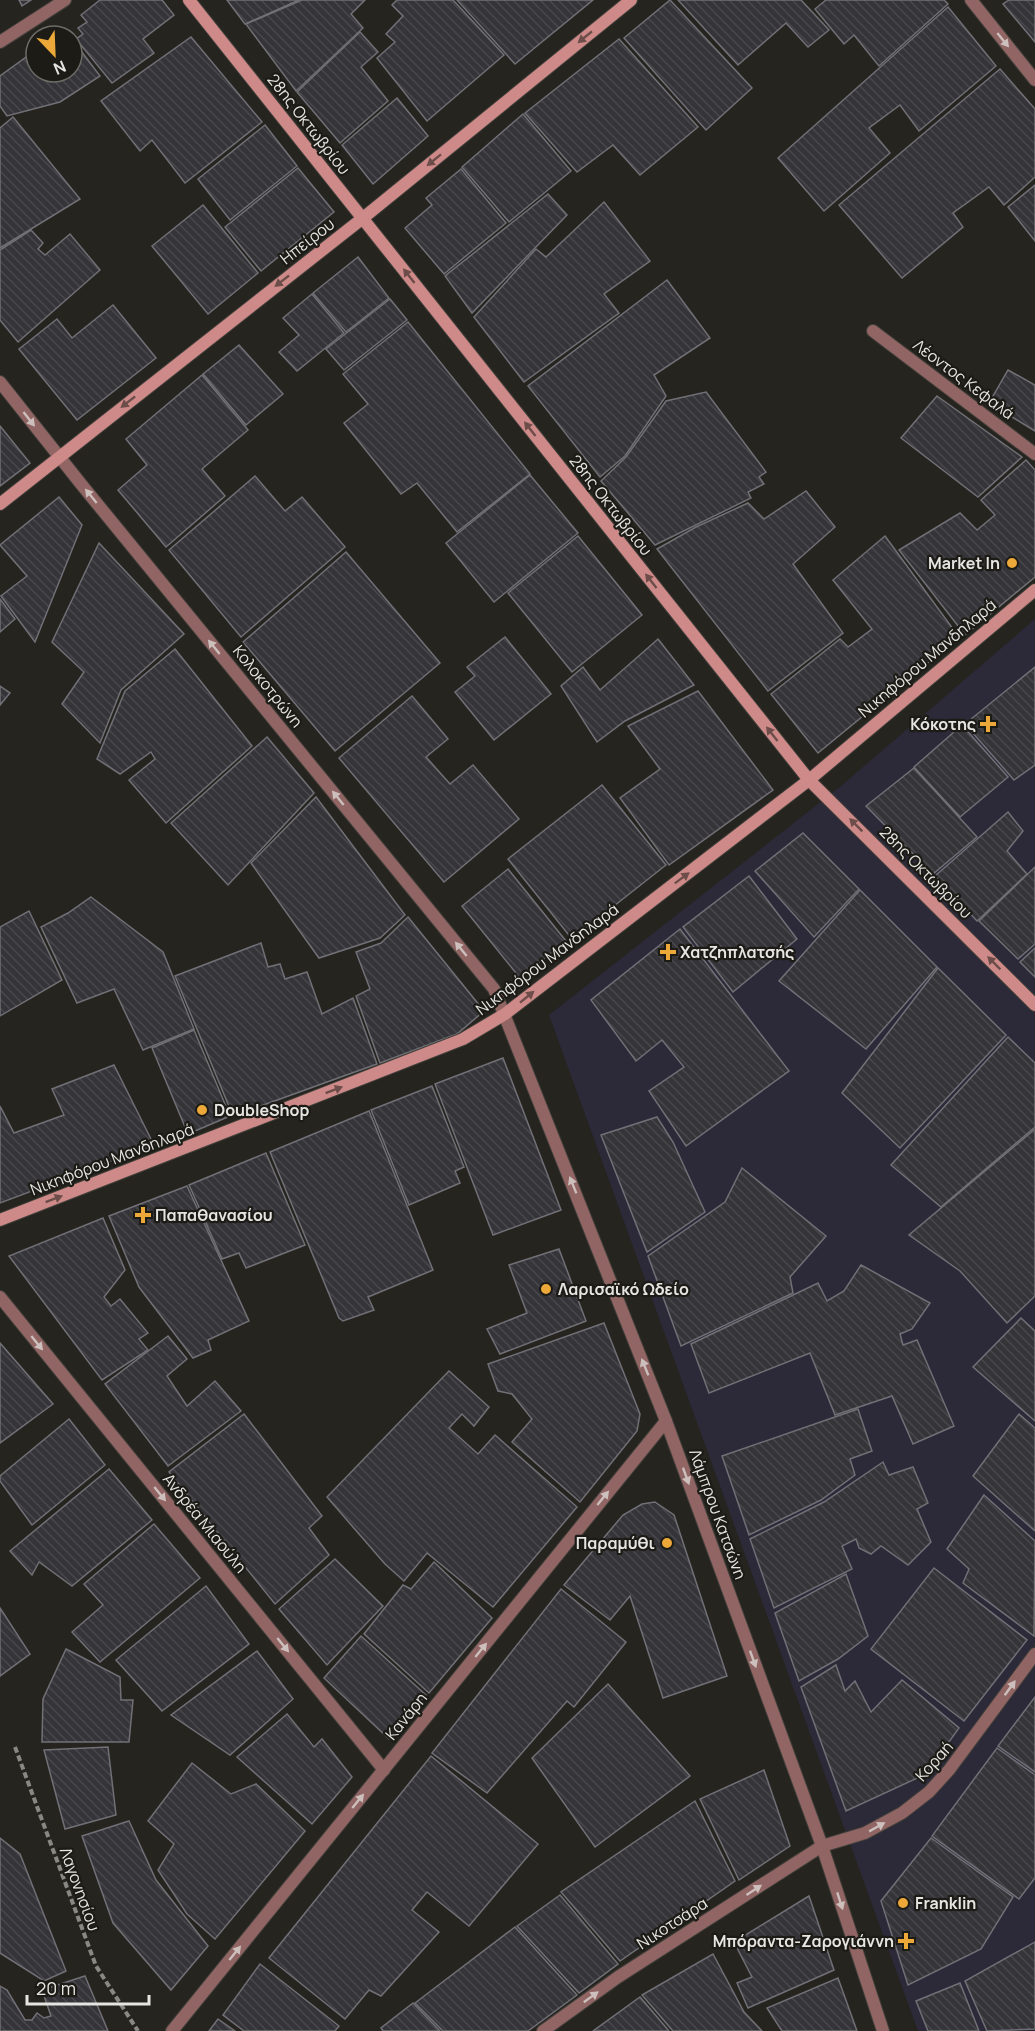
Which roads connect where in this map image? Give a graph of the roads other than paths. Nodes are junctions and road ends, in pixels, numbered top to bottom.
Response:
1 (65, 0) edge
2 (189, 0) edge
3 (631, 0) edge
4 (971, 0) edge
5 (0, 42) edge
6 (1035, 80) edge
7 (363, 218) junction
8 (873, 331) dead end
9 (0, 382) edge
10 (1035, 454) edge
11 (59, 456) junction
12 (0, 504) edge
13 (1035, 590) edge
14 (809, 780) junction
15 (1035, 1005) edge
16 (506, 1014) junction
17 (0, 1220) edge
18 (0, 1297) edge
19 (666, 1421) junction
20 (1035, 1654) edge
21 (384, 1770) junction
22 (822, 1846) junction
23 (172, 2031) edge
24 (543, 2031) edge
25 (883, 2031) edge

1 - 5 street
2 - 7 street, 28ης Οκτωβρίου
3 -> 7 street, Ηπείρου
4 -> 6 street
7 -> 11 street, Ηπείρου
14 -> 7 street, 28ης Οκτωβρίου
8 - 10 street, Λέοντος Κεφαλά
9 -> 11 street, Κολοκοτρώνη
11 - 12 street, Ηπείρου
16 -> 11 street, Κολοκοτρώνη
13 - 14 street, Νικηφόρου Μανδηλαρά
15 -> 14 street, 28ης Οκτωβρίου
16 -> 14 street, Νικηφόρου Μανδηλαρά
17 -> 16 street, Νικηφόρου Μανδηλαρά
19 -> 16 street, Λάμπρου Κατσώνη
18 -> 21 street, Ανδρέα Μιαούλη
21 -> 19 street, Κανάρη
19 -> 22 street, Λάμπρου Κατσώνη
22 -> 20 street, Κοραή
23 -> 21 street, Κανάρη
24 -> 22 street, Νικοτσάρα
22 -> 25 street, Λάμπρου Κατσώνη

